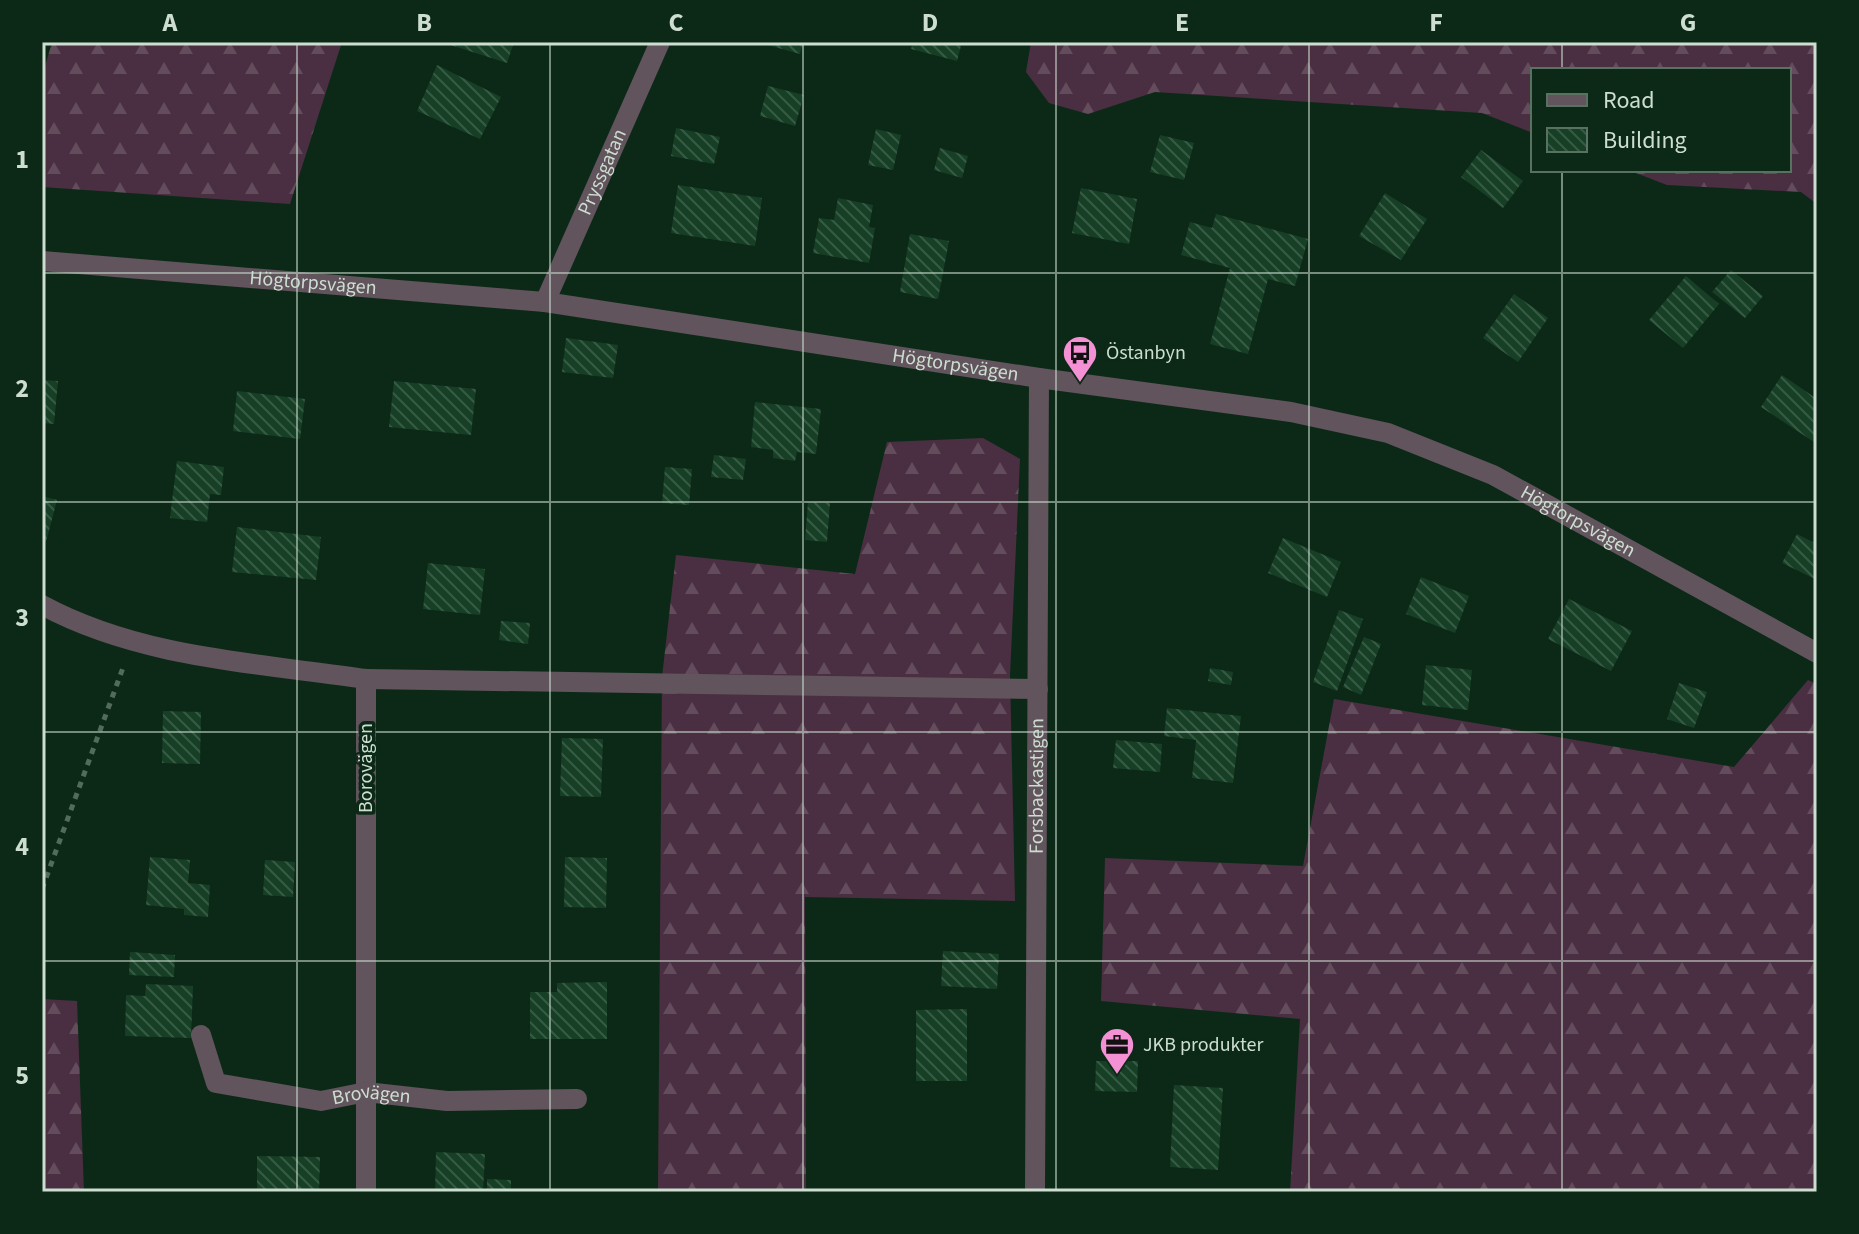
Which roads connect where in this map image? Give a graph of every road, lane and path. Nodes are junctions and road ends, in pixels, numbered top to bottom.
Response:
1 (660, 42) edge
2 (42, 261) edge
3 (545, 302) junction
4 (1039, 378) junction
5 (42, 605) edge
6 (133, 642) junction
7 (1817, 653) edge
8 (366, 679) junction
9 (1038, 689) junction
10 (42, 889) edge
11 (201, 1035) dead end
12 (366, 1092) junction
13 (577, 1099) dead end
14 (366, 1192) edge
15 (1035, 1192) edge

1 - 3 street, Pryssgatan
2 - 3 street, Högtorpsvägen
3 - 4 street, Högtorpsvägen
4 - 7 street, Högtorpsvägen
4 - 9 street, Forsbackastigen
5 - 6 street
6 - 8 street
6 - 10 path
8 - 9 street
8 - 12 street, Borovägen
9 - 15 street, Forsbackastigen
11 - 12 street, Brovägen
12 - 13 street, Brovägen
12 - 14 street, Borovägen

